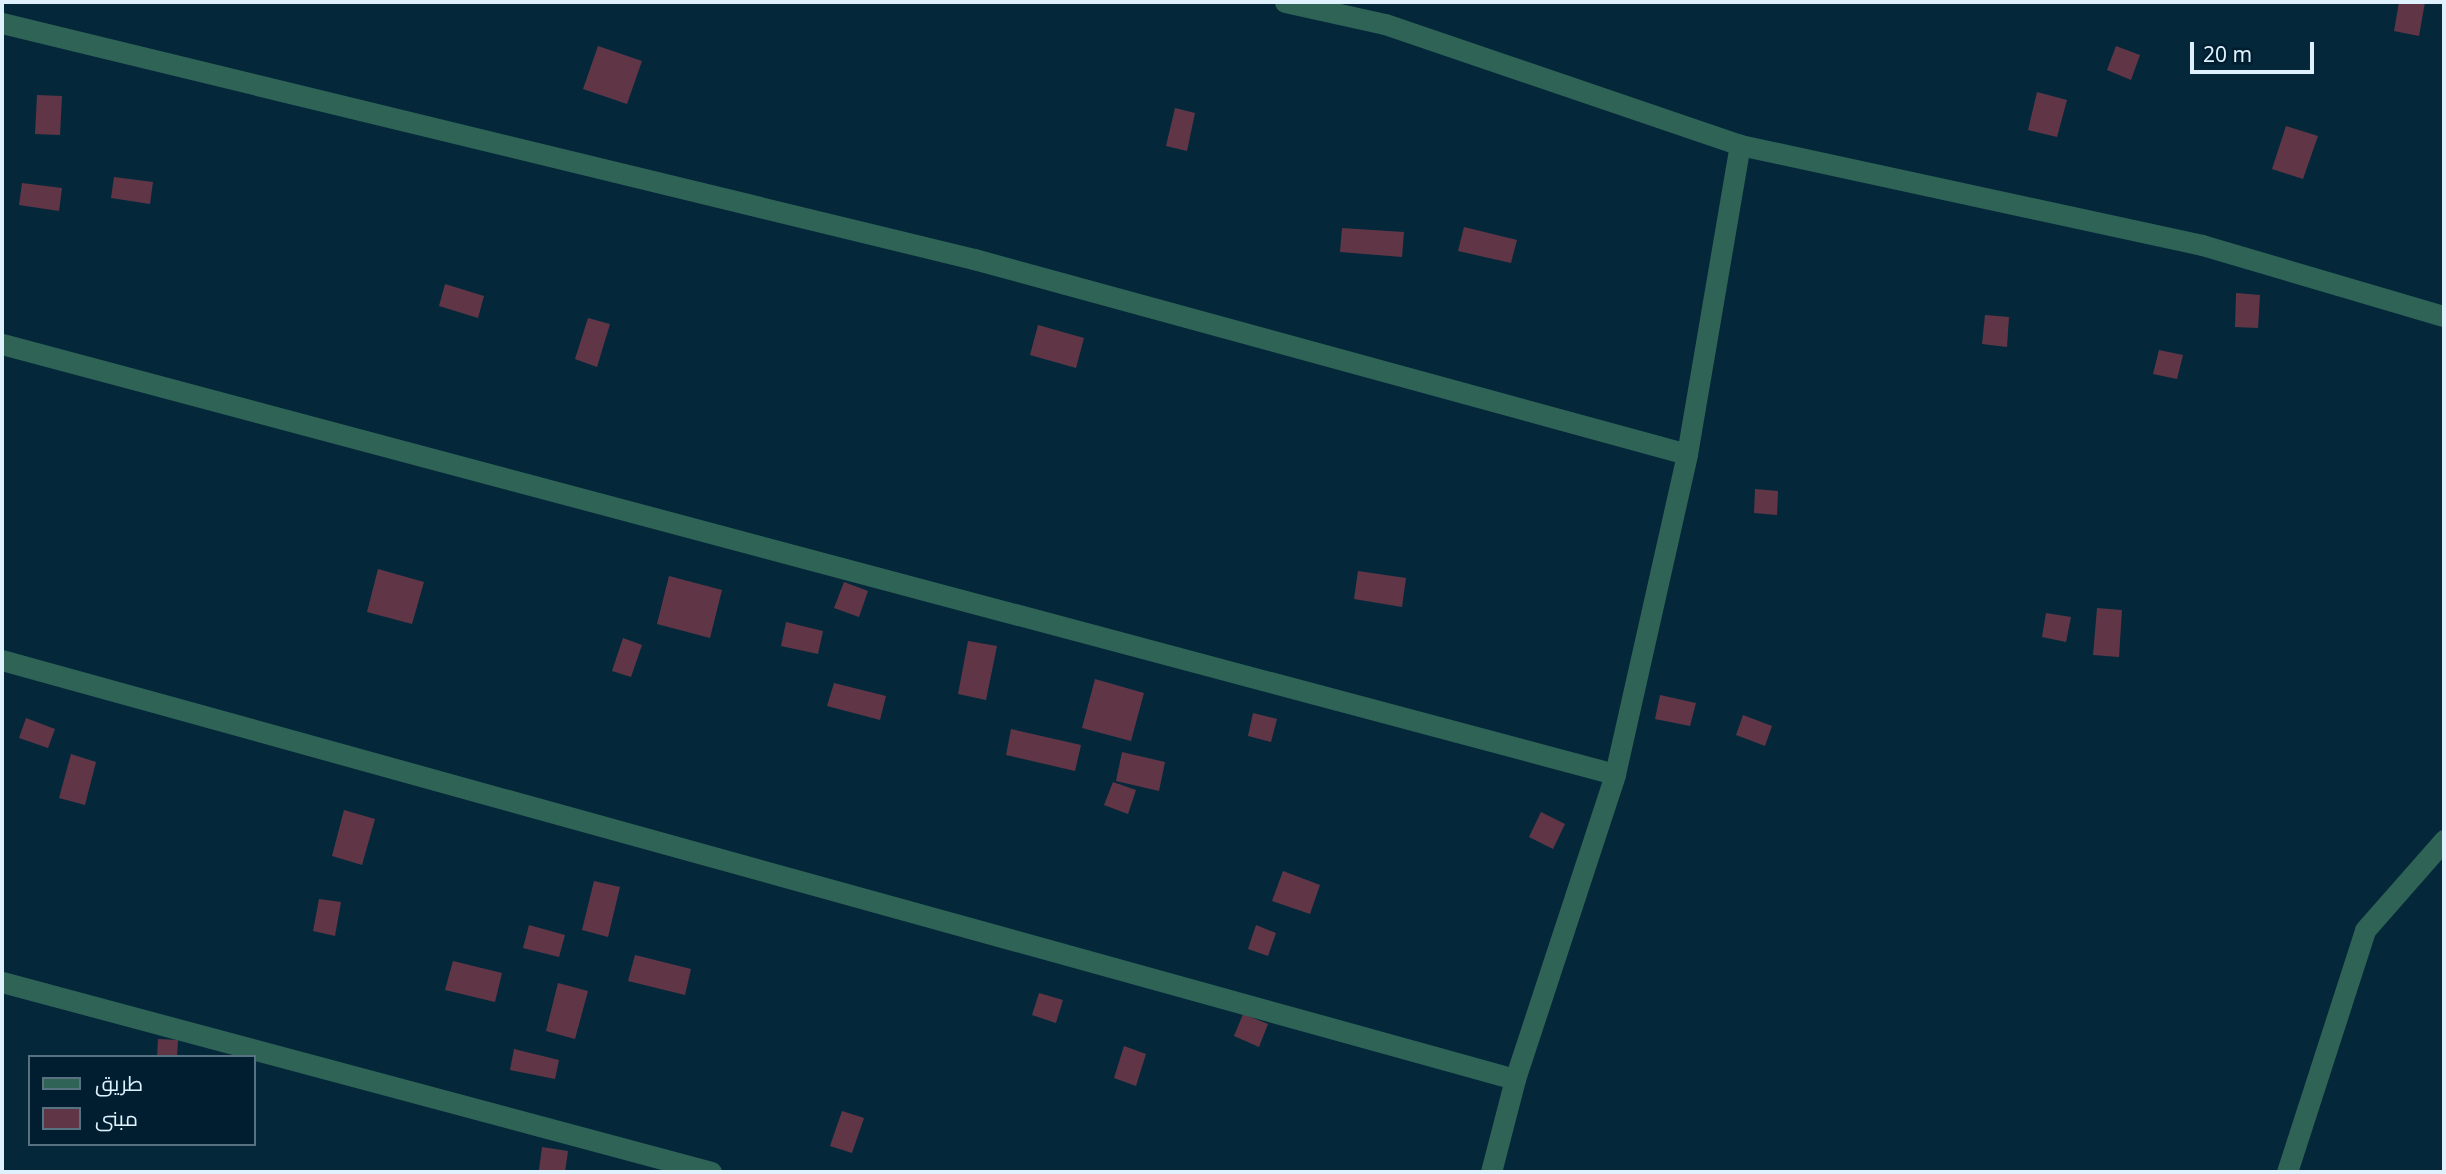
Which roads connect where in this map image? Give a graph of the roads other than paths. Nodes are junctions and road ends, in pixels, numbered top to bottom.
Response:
1 (1285, 2) edge
2 (2, 23) edge
3 (1740, 145) junction
4 (2444, 316) edge
5 (2, 344) edge
6 (1687, 454) junction
7 (2, 660) edge
8 (1615, 774) junction
9 (2444, 840) edge
10 (2, 982) edge
11 (1515, 1079) junction
12 (711, 1172) edge
13 (1491, 1172) edge
14 (2287, 1172) edge

1 - 3 street
2 - 6 street
3 - 4 street
3 - 6 street
5 - 8 street
6 - 8 street
7 - 11 street
8 - 11 street
9 - 14 street
10 - 12 street
11 - 13 street

